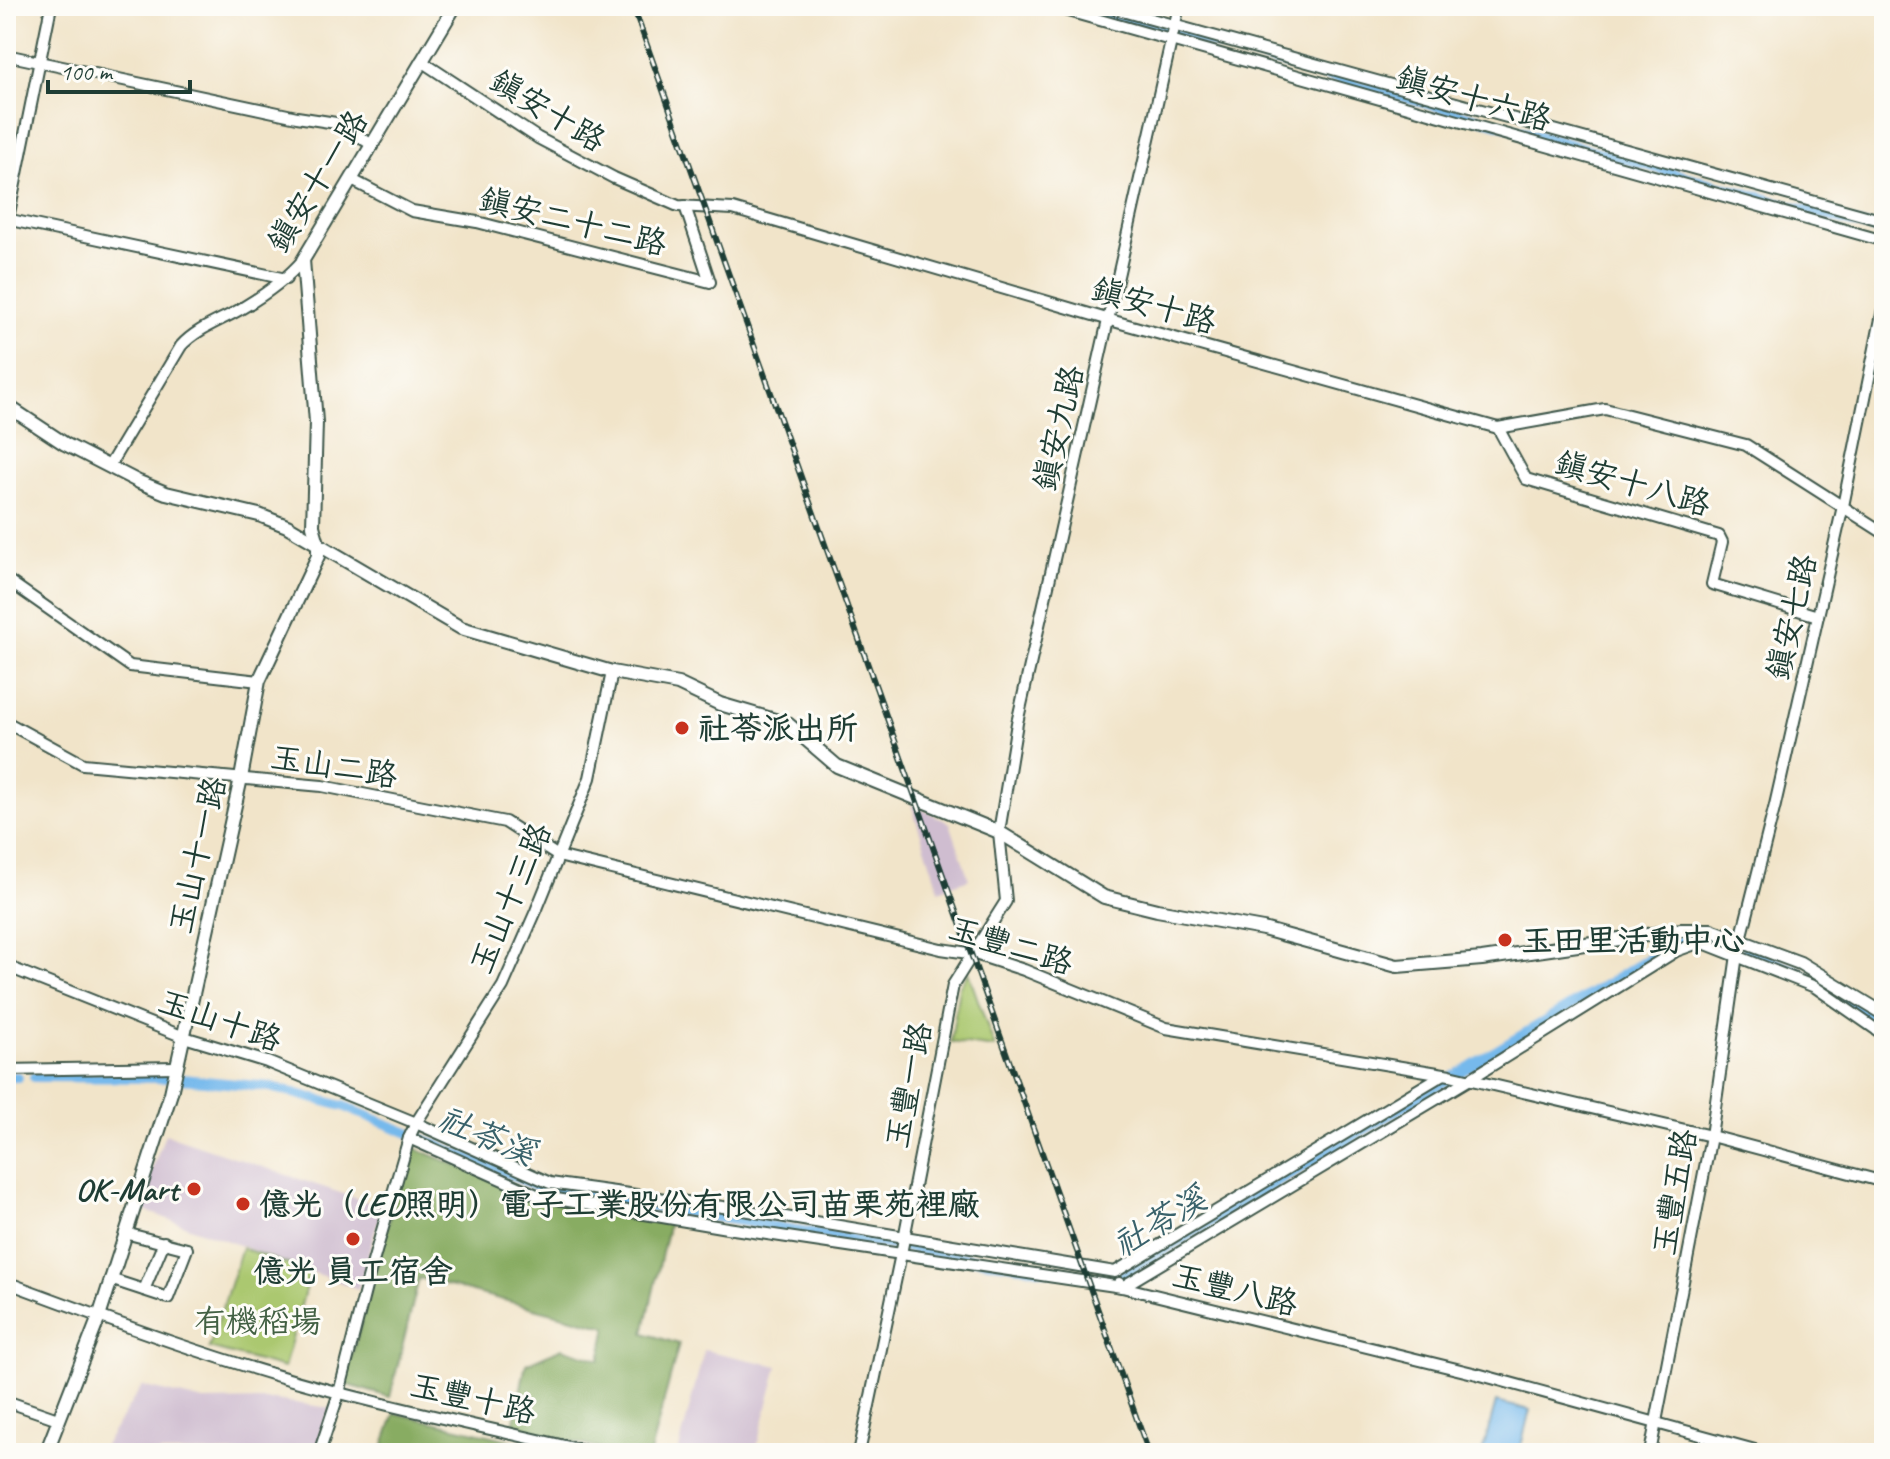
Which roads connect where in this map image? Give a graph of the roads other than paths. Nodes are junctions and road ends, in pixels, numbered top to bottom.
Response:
1 (51, 6) edge
2 (455, 6) edge
3 (1050, 6) edge
4 (1104, 6) edge
5 (1179, 6) edge
6 (1174, 35) junction
7 (6, 55) edge
8 (421, 61) junction
9 (39, 62) junction
10 (371, 144) junction
11 (352, 180) junction
12 (685, 206) junction
13 (6, 219) edge
14 (1884, 221) edge
15 (6, 228) edge
16 (1884, 241) edge
17 (303, 260) junction
18 (286, 279) junction
19 (1884, 304) edge
20 (1110, 320) junction
21 (6, 405) edge
22 (1498, 428) junction
23 (109, 466) junction
24 (1843, 506) junction
25 (1884, 533) edge
26 (318, 543) junction
27 (6, 579) edge
28 (1818, 616) junction
29 (612, 672) junction
30 (259, 681) junction
31 (6, 722) edge
32 (241, 778) junction
33 (999, 832) junction
34 (558, 856) junction
35 (1741, 940) junction
36 (975, 954) junction
37 (1737, 955) junction
38 (6, 966) edge
39 (1884, 1014) edge
40 (1884, 1035) edge
41 (184, 1037) junction
42 (176, 1067) junction
43 (6, 1070) edge
44 (1456, 1077) junction
45 (412, 1131) junction
46 (1711, 1136) junction
47 (1884, 1182) edge
48 (125, 1233) junction
49 (164, 1242) junction
50 (903, 1246) junction
51 (110, 1279) junction
52 (1118, 1280) junction
53 (6, 1282) edge
54 (144, 1290) junction
55 (99, 1317) junction
56 (339, 1393) junction
57 (6, 1401) edge
58 (58, 1419) junction
59 (1655, 1422) junction
60 (46, 1453) edge
61 (319, 1453) edge
62 (594, 1453) edge
63 (859, 1453) edge
64 (1650, 1453) edge
65 (1766, 1453) edge

1 - 9 street
2 - 8 street, 鎮安十一路
3 - 6 street, 鎮安十六路
4 - 6 street
5 - 6 street, 鎮安九路
6 - 14 street
6 - 16 street, 鎮安十六路
6 - 20 street, 鎮安九路
7 - 9 street
8 - 10 street, 鎮安十一路
8 - 12 street, 鎮安十路
9 - 10 street
9 - 13 street
10 - 11 street, 鎮安十一路
11 - 12 street, 鎮安二十二路
11 - 17 street, 鎮安十一路
12 - 20 street, 鎮安十路
13 - 15 street
13 - 18 street
17 - 18 street, 鎮安十一路
17 - 26 street, 玉山十一路
18 - 23 street, 鎮安十一路
19 - 24 street, 鎮安七路
20 - 22 street, 鎮安十路
20 - 33 street, 鎮安九路
21 - 23 street
22 - 24 street, 鎮安十路
22 - 28 street, 鎮安十八路
23 - 26 street
24 - 25 street, 鎮安十路
24 - 28 street, 鎮安七路
26 - 29 street
26 - 30 street, 玉山十一路
27 - 30 street
28 - 35 street, 鎮安七路
29 - 33 street
29 - 34 street, 玉山十三路
30 - 32 street, 玉山十一路
31 - 32 street, 玉山二路
32 - 34 street, 玉山二路
32 - 41 street, 玉山十一路
33 - 35 street
33 - 36 street, 玉豐一路
34 - 36 street, 玉豐二路
34 - 45 street, 玉山十三路
35 - 37 street, 玉豐五路
35 - 39 street
36 - 44 street, 玉豐二路
36 - 50 street, 玉豐一路
37 - 40 street
37 - 44 street
37 - 46 street, 玉豐五路
38 - 41 street, 玉山十路
41 - 42 street, 玉山十一路
41 - 45 street, 玉山十路
42 - 43 street
42 - 48 street, 玉山十一路
44 - 46 street, 玉豐二路
44 - 52 street
44 - 52 street
45 - 50 street
45 - 50 street, 玉豐八路
45 - 56 street, 玉山十三路
46 - 47 street, 玉豐二路
46 - 59 street, 玉豐五路
48 - 49 street
48 - 51 street, 玉山十一路
49 - 54 street
49 - 54 street
50 - 52 street, 玉豐八路
50 - 52 street
50 - 63 street, 玉豐一路
51 - 54 street
51 - 55 street, 玉山十一路
52 - 59 street, 玉豐八路
53 - 55 street, 玉豐十路
55 - 56 street, 玉豐十路
55 - 58 street, 玉山十一路
56 - 61 street, 玉山十三路
56 - 62 street, 玉豐十路
57 - 58 street
58 - 60 street, 玉山十一路
59 - 64 street, 玉豐五路
59 - 65 street, 玉豐八路

